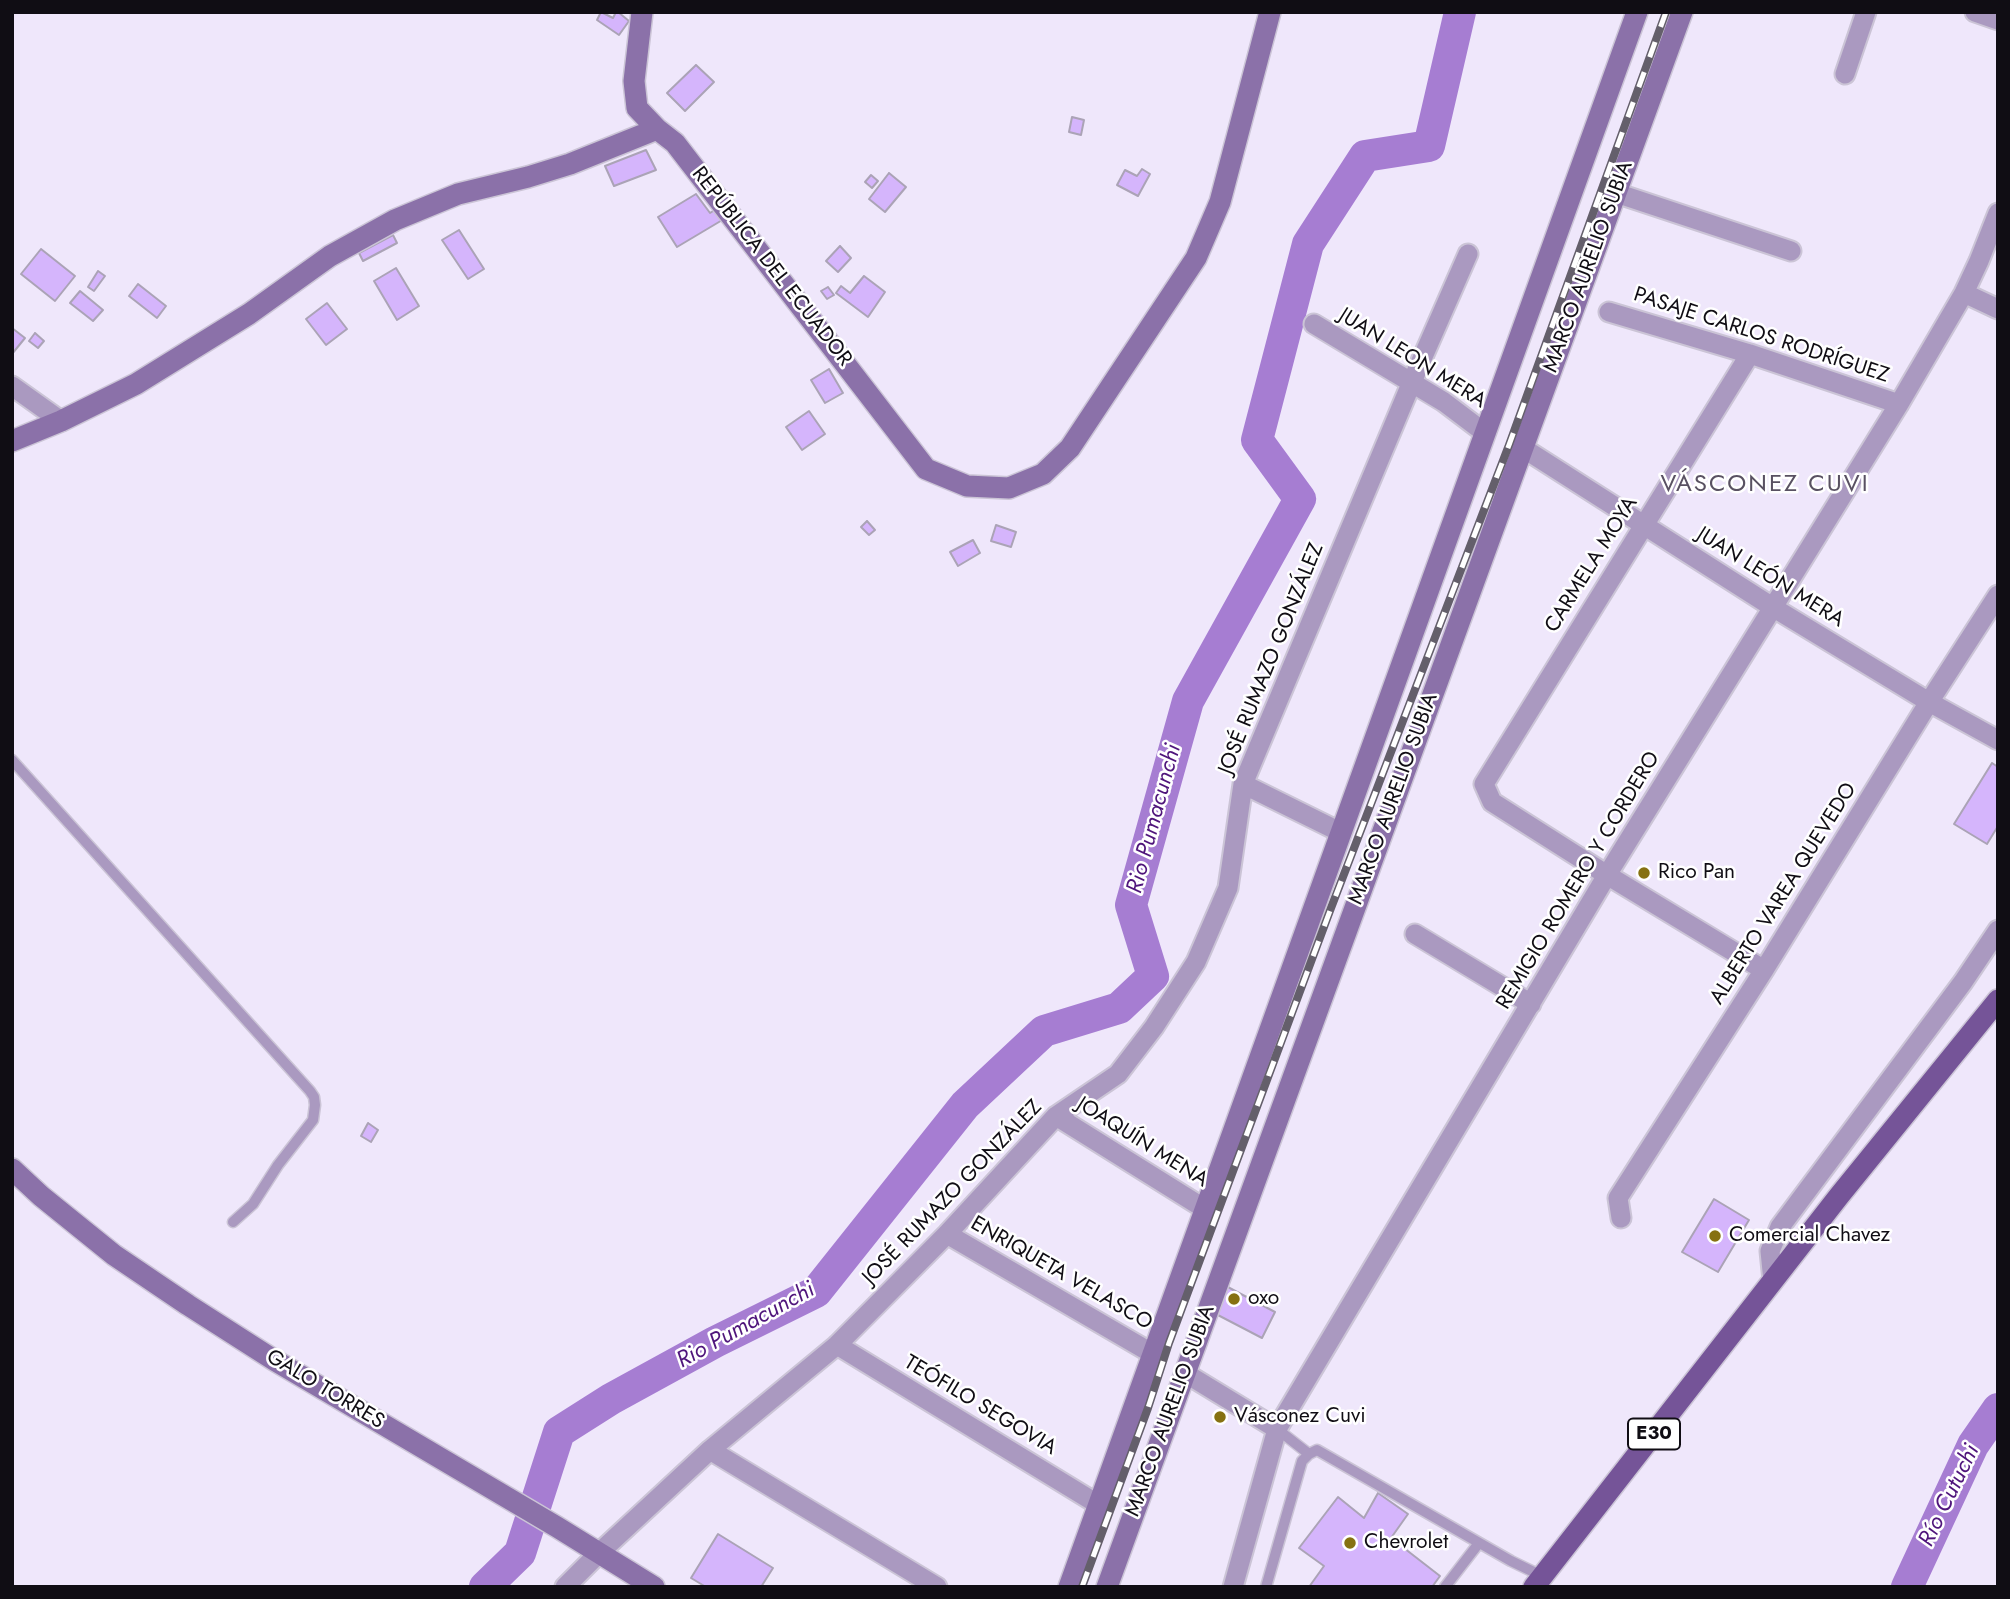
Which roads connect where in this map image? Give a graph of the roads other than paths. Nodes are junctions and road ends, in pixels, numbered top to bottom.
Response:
1 (642, 12) edge
2 (1270, 12) edge
3 (1637, 12) edge
4 (1682, 12) edge
5 (1866, 12) edge
6 (1975, 12) edge
7 (1998, 20) edge
8 (1845, 74) dead end
9 (657, 130) junction
10 (1616, 192) junction
11 (1998, 213) edge
12 (1791, 251) dead end
13 (1468, 254) dead end
14 (1979, 261) junction
15 (1998, 270) edge
16 (1964, 293) junction
17 (1998, 309) edge
18 (1609, 312) dead end
19 (1314, 324) dead end
20 (1750, 354) junction
21 (1411, 384) junction
22 (12, 386) edge
23 (1899, 404) junction
24 (61, 421) junction
25 (1485, 433) junction
26 (12, 441) edge
27 (1523, 448) junction
28 (1644, 525) junction
29 (1998, 595) edge
30 (1774, 608) junction
31 (1929, 702) junction
32 (1998, 740) edge
33 (12, 760) edge
34 (1243, 784) junction
35 (1340, 832) junction
36 (1607, 875) junction
37 (1998, 930) edge
38 (1415, 934) dead end
39 (1764, 970) junction
40 (1998, 1000) edge
41 (1531, 1004) junction
42 (1056, 1116) junction
43 (12, 1170) edge
44 (1205, 1209) junction
45 (1621, 1219) dead end
46 (233, 1222) dead end
47 (947, 1234) junction
48 (1773, 1281) junction
49 (837, 1345) junction
50 (1153, 1354) junction
51 (1185, 1373) junction
52 (1277, 1429) junction
53 (710, 1450) junction
54 (1309, 1454) junction
55 (1099, 1505) junction
56 (1479, 1543) junction
57 (599, 1553) junction
58 (1539, 1581) edge
59 (565, 1587) edge
60 (654, 1587) edge
61 (937, 1587) edge
62 (1069, 1587) edge
63 (1107, 1587) edge
64 (1233, 1587) edge
65 (1266, 1587) edge
66 (1444, 1587) edge

1 - 9 main road, REPÚBLICA DEL ECUADOR
2 - 9 main road, REPÚBLICA DEL ECUADOR
3 - 25 main road, MARCO AURELIO SUBIA
4 - 10 main road, MARCO AURELIO SUBIA
5 - 8 street
6 - 7 street
9 - 24 main road
10 - 12 street
10 - 27 main road, MARCO AURELIO SUBIA
11 - 14 street, REMIGIO ROMERO Y CORDERO
13 - 21 street, JOSÉ RUMAZO GONZÁLEZ
14 - 15 street
14 - 16 street, REMIGIO ROMERO Y CORDERO
16 - 17 street
16 - 23 street, REMIGIO ROMERO Y CORDERO
18 - 20 street, PASAJE CARLOS RODRÍGUEZ
19 - 21 street, JUAN LEON MERA
20 - 23 street, PASAJE CARLOS RODRÍGUEZ
20 - 28 street, CARMELA MOYA
21 - 25 street, JUAN LEON MERA
21 - 34 street, JOSÉ RUMAZO GONZÁLEZ
22 - 24 street
23 - 30 street, REMIGIO ROMERO Y CORDERO
24 - 26 main road
25 - 35 main road, MARCO AURELIO SUBIA
27 - 28 street, JUAN LEÓN MERA
27 - 51 main road, MARCO AURELIO SUBIA
28 - 30 street, JUAN LEÓN MERA
28 - 36 street, CARMELA MOYA
29 - 31 street, ALBERTO VAREA QUEVEDO
30 - 31 street, JUAN LEÓN MERA
30 - 36 street, REMIGIO ROMERO Y CORDERO
31 - 32 street, JUAN LEÓN MERA
31 - 39 street, ALBERTO VAREA QUEVEDO
33 - 46 lane
34 - 35 street
34 - 42 street, JOSÉ RUMAZO GONZÁLEZ
35 - 44 main road, MARCO AURELIO SUBIA
36 - 39 street
36 - 41 street, REMIGIO ROMERO Y CORDERO
37 - 48 street
38 - 41 street
39 - 45 street, ALBERTO VAREA QUEVEDO
40 - 48 main road, E30
41 - 52 street, REMIGIO ROMERO Y CORDERO
42 - 44 street, JOAQUÍN MENA
42 - 47 street, JOSÉ RUMAZO GONZÁLEZ
43 - 57 main road, GALO TORRES
44 - 50 main road, MARCO AURELIO SUBIA
47 - 49 street, JOSÉ RUMAZO GONZÁLEZ
47 - 50 street, ENRIQUETA VELASCO
48 - 58 main road, E30
49 - 53 street, JOSÉ RUMAZO GONZÁLEZ
49 - 55 street, TEÓFILO SEGOVIA
50 - 55 main road, MARCO AURELIO SUBIA
51 - 52 street
51 - 63 main road, MARCO AURELIO SUBIA
52 - 54 lane
52 - 64 street, REMIGIO ROMERO Y CORDERO
53 - 57 street, JOSÉ RUMAZO GONZÁLEZ
53 - 61 street
54 - 56 lane
54 - 65 lane
55 - 62 main road, MARCO AURELIO SUBIA
56 - 58 lane
56 - 66 lane
57 - 59 street, JOSÉ RUMAZO GONZÁLEZ
57 - 60 main road, GALO TORRES

